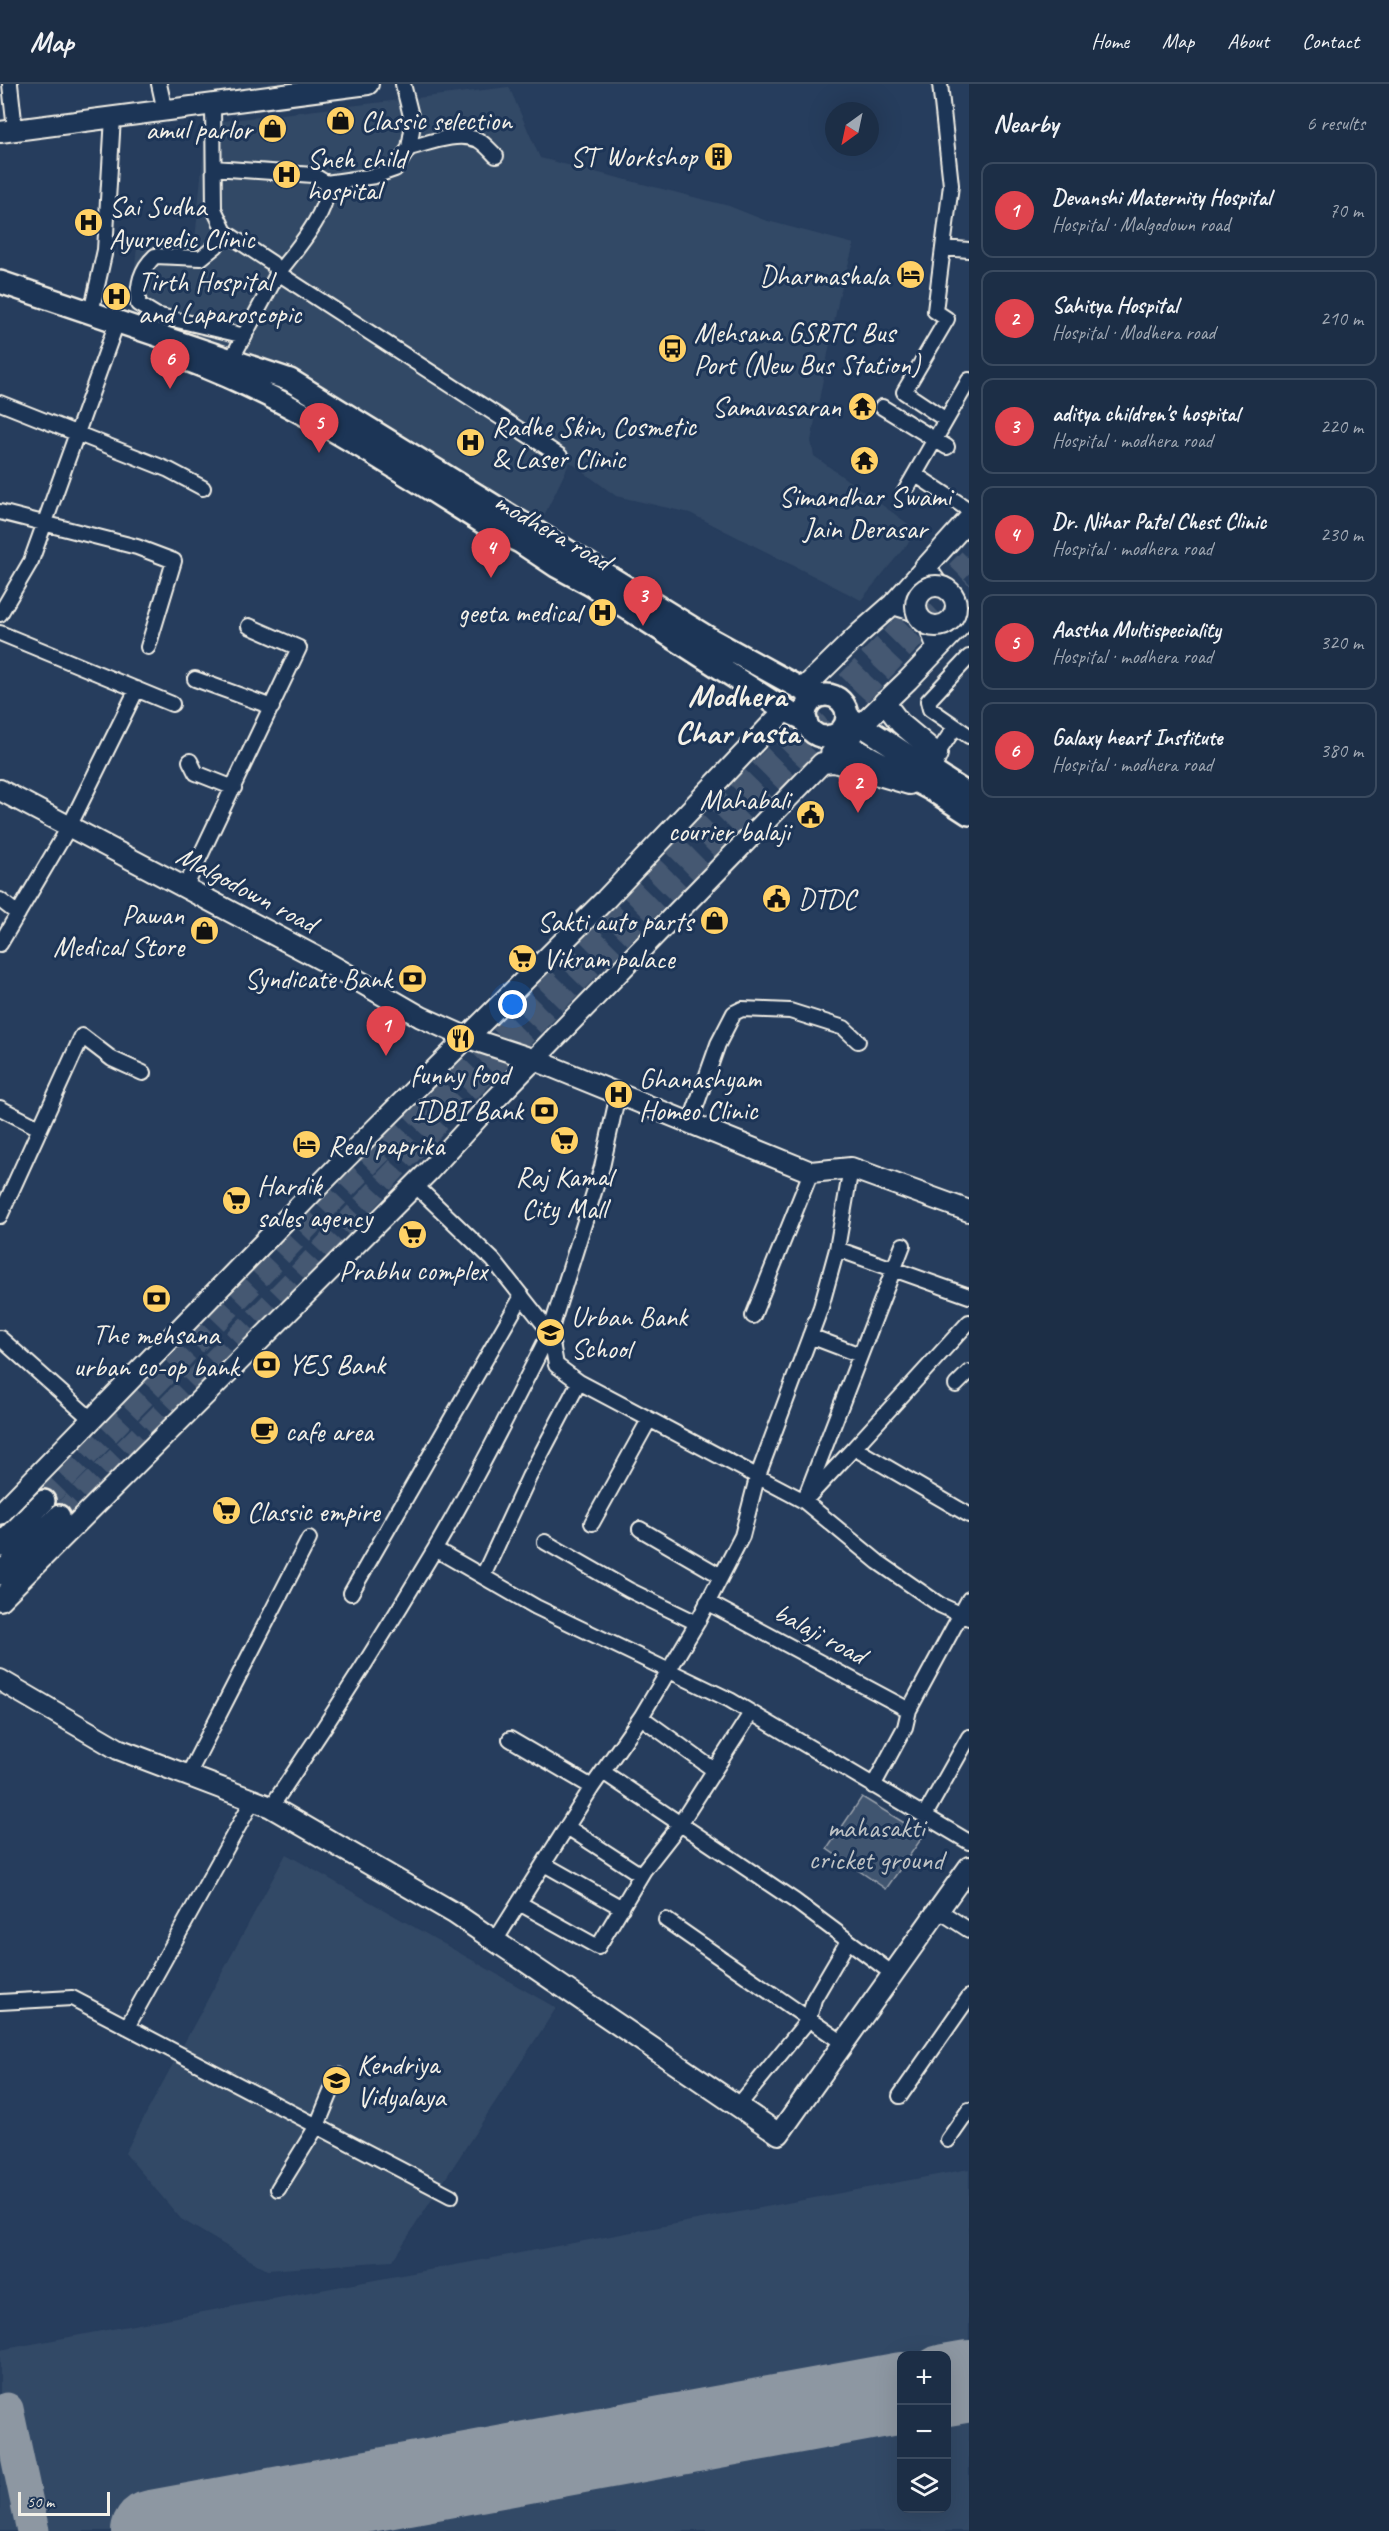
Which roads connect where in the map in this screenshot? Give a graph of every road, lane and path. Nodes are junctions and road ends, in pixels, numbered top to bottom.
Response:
1 (10, 84) edge
2 (159, 84) edge
3 (364, 84) edge
4 (368, 84) edge
5 (403, 84) edge
6 (940, 84) edge
7 (280, 90) edge
8 (213, 104) junction
9 (165, 111) junction
10 (113, 117) junction
11 (8, 131) edge
12 (409, 148) junction
13 (496, 156) dead end
14 (214, 168) junction
15 (326, 183) junction
16 (225, 232) junction
17 (943, 248) junction
18 (969, 250) edge
19 (278, 273) junction
20 (0, 282) edge
21 (0, 293) edge
22 (91, 313) junction
23 (116, 327) junction
24 (245, 336) junction
25 (231, 360) junction
26 (969, 380) edge
27 (0, 403) edge
28 (882, 407) dead end
29 (946, 420) junction
30 (77, 432) junction
31 (935, 439) junction
32 (947, 447) dead end
33 (560, 456) dead end
34 (916, 475) dead end
35 (203, 488) dead end
36 (903, 495) dead end
37 (969, 510) edge
38 (0, 512) edge
39 (969, 519) edge
40 (44, 524) junction
41 (925, 567) junction
42 (596, 578) junction
43 (938, 586) junction
44 (893, 604) junction
45 (964, 609) edge
46 (0, 614) edge
47 (923, 618) junction
48 (249, 626) dead end
49 (0, 633) edge
50 (148, 647) dead end
51 (938, 648) junction
52 (969, 657) edge
53 (195, 679) dead end
54 (136, 690) junction
55 (809, 694) junction
56 (884, 702) junction
57 (172, 704) dead end
58 (272, 707) junction
59 (785, 710) junction
60 (806, 720) junction
61 (853, 721) junction
62 (955, 727) junction
63 (969, 736) edge
64 (836, 740) junction
65 (190, 761) dead end
66 (822, 763) junction
67 (933, 772) junction
68 (234, 788) junction
69 (0, 790) edge
70 (969, 795) edge
71 (969, 814) edge
72 (69, 827) junction
73 (186, 888) junction
74 (0, 900) edge
75 (18, 914) junction
76 (0, 944) edge
77 (468, 1038) junction
78 (858, 1041) dead end
79 (535, 1060) junction
80 (143, 1072) dead end
81 (618, 1094) junction
82 (0, 1108) edge
83 (690, 1123) junction
84 (39, 1128) junction
85 (851, 1168) junction
86 (811, 1172) junction
87 (415, 1185) junction
88 (969, 1211) edge
89 (0, 1216) edge
90 (903, 1245) dead end
91 (837, 1249) junction
92 (893, 1269) junction
93 (522, 1296) junction
94 (969, 1296) edge
95 (753, 1316) dead end
96 (969, 1322) edge
97 (550, 1332) junction
98 (810, 1336) junction
99 (0, 1338) edge
100 (860, 1355) junction
101 (969, 1372) edge
102 (579, 1382) junction
103 (956, 1385) dead end
104 (91, 1419) junction
105 (649, 1420) junction
106 (854, 1448) junction
107 (757, 1478) junction
108 (23, 1489) junction
109 (44, 1501) tunnel mouth
110 (804, 1501) junction
111 (0, 1514) edge
112 (969, 1515) edge
113 (65, 1522) junction
114 (592, 1523) dead end
115 (35, 1525) junction
116 (640, 1529) dead end
117 (309, 1539) dead end
118 (545, 1542) dead end
119 (0, 1546) edge
120 (435, 1549) junction
121 (0, 1574) edge
122 (483, 1576) junction
123 (722, 1576) junction
124 (351, 1593) dead end
125 (969, 1599) edge
126 (0, 1600) edge
127 (707, 1602) junction
128 (965, 1616) edge
129 (697, 1623) junction
130 (668, 1671) junction
131 (0, 1680) edge
132 (909, 1710) junction
133 (751, 1713) junction
134 (641, 1717) junction
135 (969, 1737) edge
136 (510, 1739) dead end
137 (714, 1770) junction
138 (603, 1772) junction
139 (188, 1775) junction
140 (873, 1786) junction
141 (592, 1787) junction
142 (262, 1803) junction
143 (925, 1815) junction
144 (680, 1824) junction
145 (567, 1827) junction
146 (969, 1842) edge
147 (544, 1864) junction
148 (969, 1867) edge
149 (641, 1875) junction
150 (519, 1903) junction
151 (622, 1908) junction
152 (938, 1910) junction
153 (666, 1920) dead end
154 (969, 1930) edge
155 (495, 1941) junction
156 (848, 1941) junction
157 (893, 1974) junction
158 (969, 1997) edge
159 (0, 2002) edge
160 (809, 2019) junction
161 (128, 2027) junction
162 (843, 2043) junction
163 (338, 2074) dead end
164 (900, 2096) dead end
165 (738, 2106) junction
166 (969, 2110) edge
167 (317, 2126) junction
168 (948, 2140) dead end
169 (278, 2189) dead end
170 (451, 2196) dead end

1 - 11 street
2 - 9 street
3 - 4 street
3 - 7 street
5 - 12 street
6 - 17 street
7 - 8 street
8 - 9 street
8 - 14 street
9 - 10 street
10 - 11 street
10 - 22 street
12 - 13 street
12 - 15 street
14 - 15 street
14 - 16 street
15 - 19 street
16 - 19 street
16 - 24 street
17 - 18 street
17 - 29 street
19 - 24 street
19 - 33 street
20 - 22 main road
21 - 23 main road, modhera road
22 - 23 main road
23 - 25 main road
23 - 30 street
23 - 42 main road, modhera road
24 - 25 street
25 - 42 main road
26 - 29 street
27 - 30 street
28 - 31 street
29 - 31 street
30 - 35 street
30 - 40 street
31 - 32 street
31 - 36 street
34 - 37 street
38 - 40 street
39 - 41 street
40 - 46 street
40 - 50 street
41 - 43 street
41 - 44 street
42 - 55 main road
42 - 59 main road, modhera road
43 - 45 street, bridge
43 - 47 street, bridge
44 - 47 street
44 - 55 street
45 - 47 street, bridge
45 - 51 street
47 - 51 street
48 - 58 street
49 - 54 street
51 - 56 street
52 - 62 street
53 - 58 street
54 - 57 street
54 - 72 street
55 - 60 main road
55 - 61 main road
56 - 61 street
56 - 67 street
58 - 68 street
59 - 60 main road, modhera road
59 - 77 street
60 - 64 main road
61 - 64 main road
61 - 67 main road
62 - 63 street
62 - 67 street
64 - 66 street
64 - 67 main road
65 - 68 street
66 - 67 street
66 - 79 street
67 - 70 main road
67 - 71 main road
68 - 73 street
69 - 72 street, Malgodown road
72 - 73 street, Malgodown road
72 - 75 street
73 - 77 street, Malgodown road
74 - 75 street
75 - 76 street
77 - 79 street, Malgodown road
77 - 104 street
78 - 83 street
79 - 81 street
79 - 87 street
80 - 84 street
81 - 83 street
81 - 97 street
82 - 84 street
83 - 86 street
84 - 89 street
85 - 86 street
85 - 88 street
85 - 91 street
86 - 95 street
87 - 93 street
87 - 113 street
90 - 92 street
91 - 92 street
91 - 98 street
92 - 94 street
92 - 100 street
93 - 97 street
93 - 124 street
96 - 106 street
97 - 102 street
97 - 120 street
98 - 100 street
98 - 107 street
99 - 104 street
100 - 110 street
101 - 103 street
102 - 105 street
102 - 122 street
104 - 108 street
105 - 107 street
105 - 114 street
106 - 110 street
106 - 112 street
107 - 110 street
107 - 123 street
108 - 111 street
108 - 115 street
109 - 115 main road
110 - 128 street
113 - 115 main road
113 - 126 street
115 - 119 main road
115 - 121 main road
116 - 123 street
117 - 139 street
118 - 129 street
120 - 122 street
120 - 142 street
122 - 130 street
123 - 127 street
125 - 128 street
127 - 129 street
127 - 132 street, balaji road
128 - 132 street
129 - 130 street
130 - 133 street
130 - 134 street
131 - 139 street
132 - 140 street
133 - 137 street
133 - 140 street
134 - 137 street
134 - 138 street
135 - 143 street
136 - 141 street
137 - 144 street
138 - 141 street
138 - 144 street
139 - 142 street
140 - 143 street
141 - 145 street
142 - 155 street
142 - 161 street
143 - 146 street
144 - 149 street
144 - 156 street
145 - 147 street
145 - 149 street
147 - 150 street
147 - 151 street
148 - 152 street
149 - 151 street
150 - 151 street
150 - 155 street
152 - 154 street
152 - 157 street
153 - 160 street
155 - 165 street
156 - 157 street
156 - 160 street
157 - 162 street
158 - 164 street
159 - 161 street
160 - 162 street
160 - 165 street
161 - 167 street
162 - 165 street
163 - 167 street
166 - 168 street
167 - 169 street
167 - 170 street

